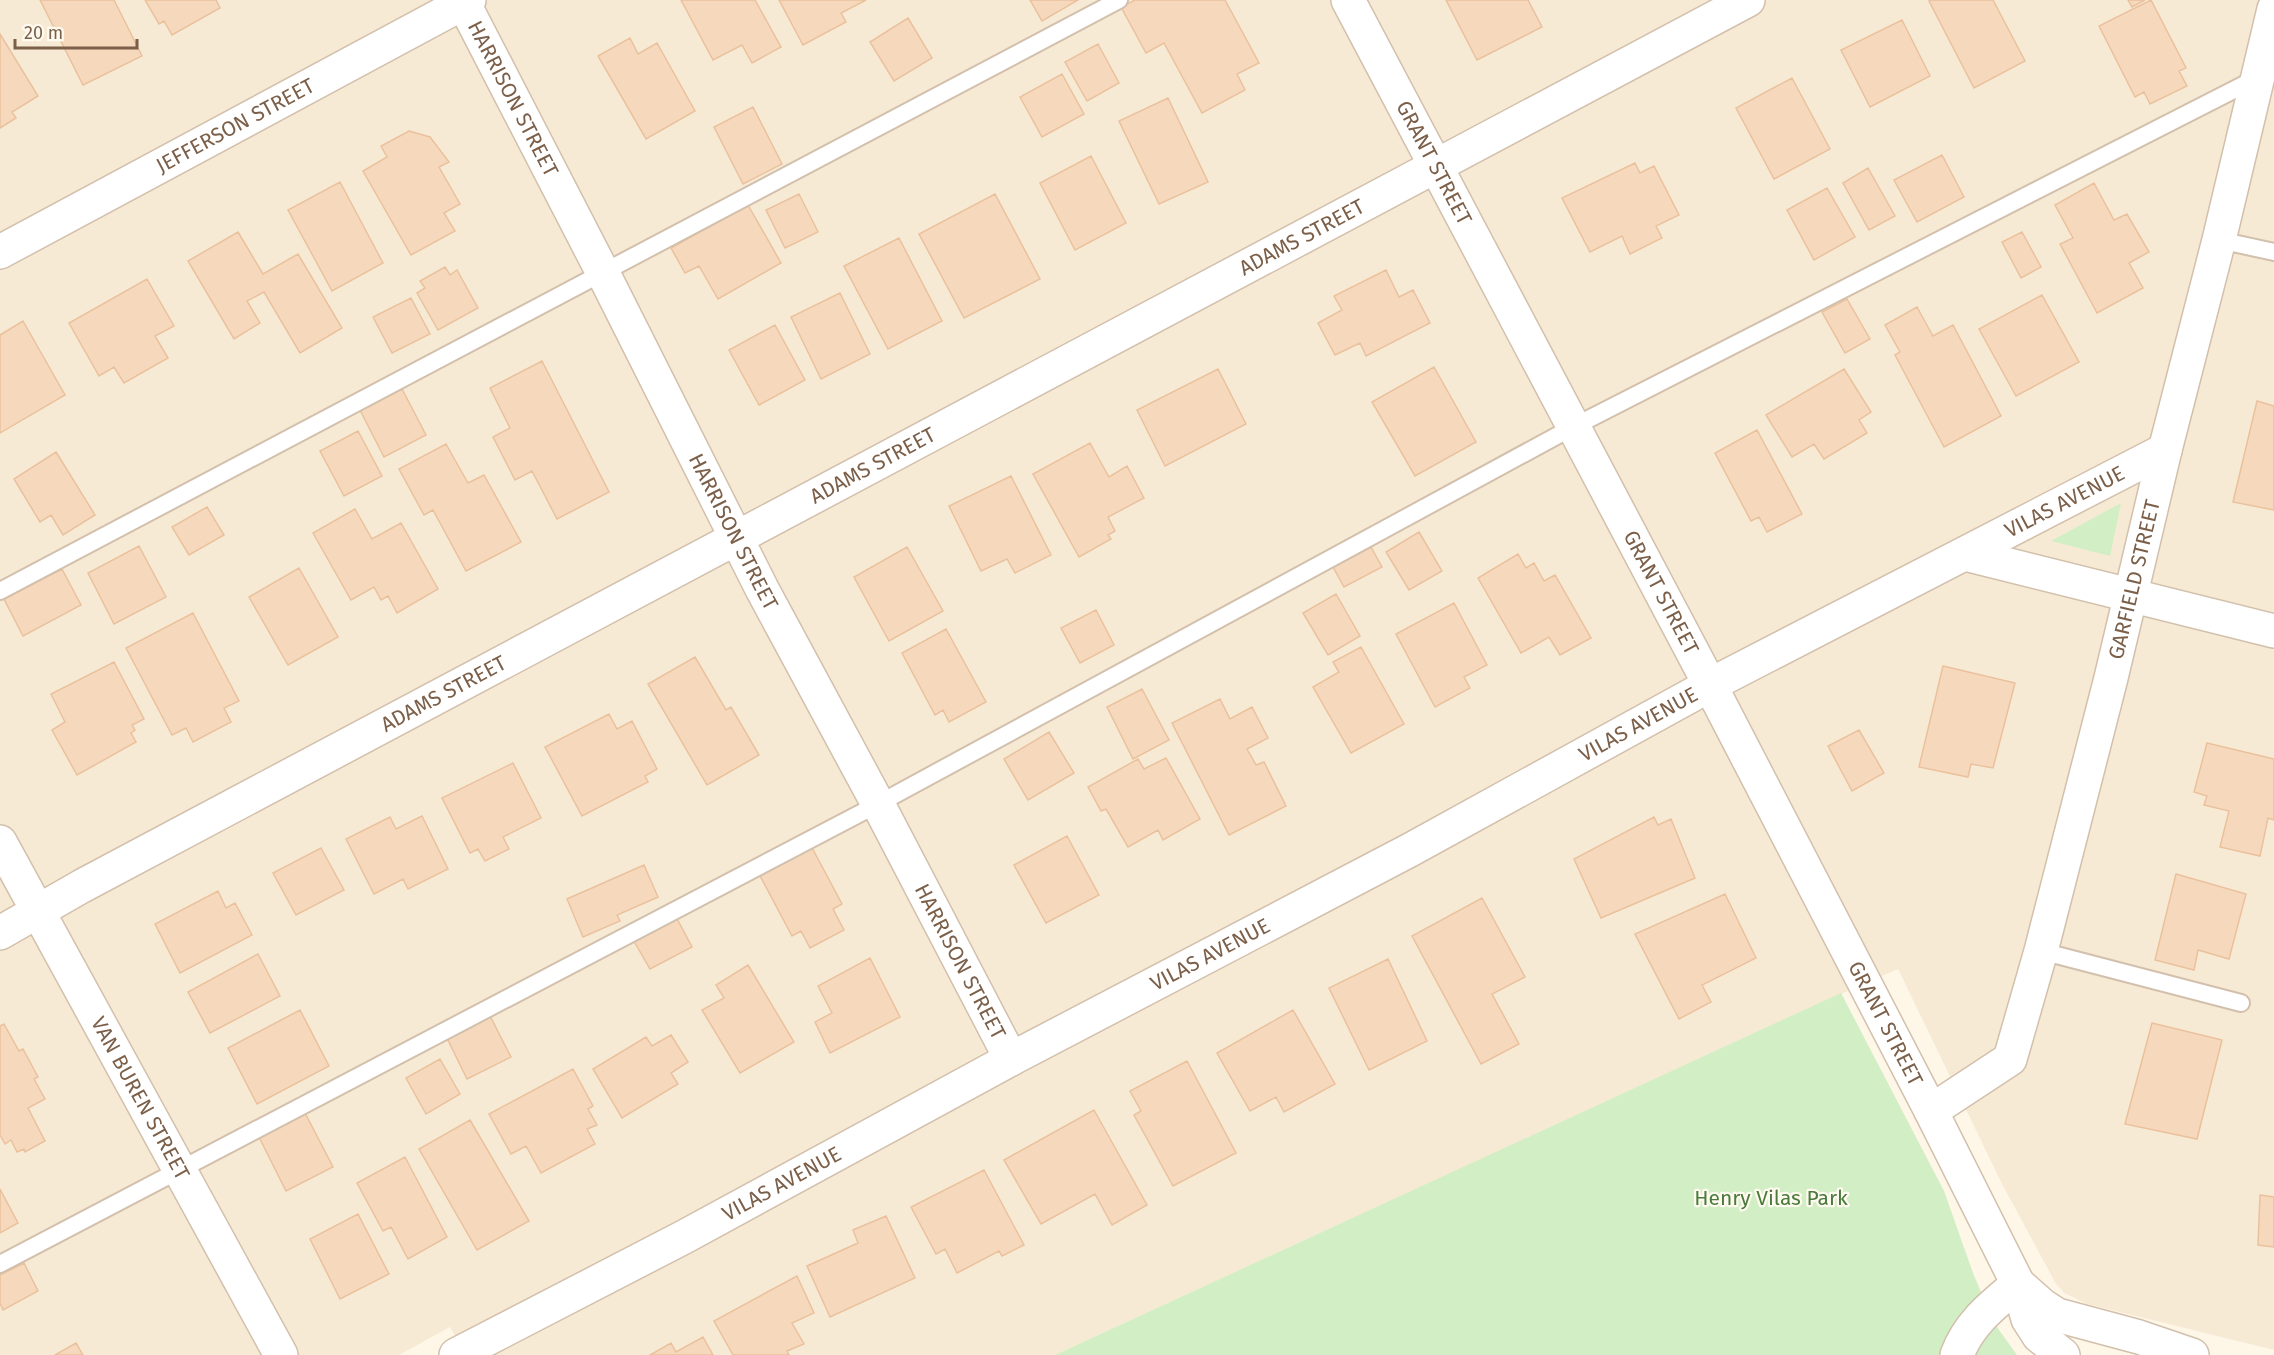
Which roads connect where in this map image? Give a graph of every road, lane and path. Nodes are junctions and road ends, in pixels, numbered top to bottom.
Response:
1 (1119, 0) edge
2 (1348, 0) edge
3 (1748, 0) edge
4 (465, 1) edge
5 (2274, 9) edge
6 (2259, 77) junction
7 (1436, 167) junction
8 (2219, 240) junction
9 (0, 252) edge
10 (2274, 252) edge
11 (603, 273) junction
12 (1573, 427) junction
13 (2165, 450) junction
14 (736, 539) junction
15 (1965, 554) junction
16 (0, 591) edge
17 (2130, 595) junction
18 (2274, 631) edge
19 (1710, 685) junction
20 (878, 804) junction
21 (0, 842) edge
22 (38, 910) junction
23 (0, 933) edge
24 (2041, 951) junction
25 (2241, 1003) dead end
26 (1011, 1059) junction
27 (1931, 1111) junction
28 (180, 1169) junction
29 (0, 1264) edge
30 (2018, 1284) junction
31 (281, 1355) edge
32 (456, 1355) edge
33 (1957, 1355) edge
34 (2063, 1355) edge
35 (2192, 1355) edge

1 - 11 lane
2 - 7 street, GRANT STREET
3 - 7 street, ADAMS STREET
4 - 9 street, JEFFERSON STREET
4 - 11 street, HARRISON STREET
5 - 6 street, GARFIELD STREET
6 - 8 street, GARFIELD STREET
6 - 12 lane
7 - 12 street, GRANT STREET
7 - 14 street, ADAMS STREET
8 - 10 lane
8 - 13 street, GARFIELD STREET
11 - 14 street, HARRISON STREET
11 - 16 lane
12 - 19 street, GRANT STREET
12 - 20 lane
13 - 15 street, VILAS AVENUE
13 - 17 street, GARFIELD STREET
14 - 20 street, HARRISON STREET
14 - 22 street, ADAMS STREET
15 - 17 street, VILAS AVENUE
15 - 19 street, VILAS AVENUE
17 - 18 street, VILAS AVENUE
17 - 24 street, GARFIELD STREET
19 - 26 street, VILAS AVENUE
19 - 27 street, GRANT STREET
20 - 26 street, HARRISON STREET
20 - 28 lane
21 - 22 street, VAN BUREN STREET
22 - 23 street, ADAMS STREET
22 - 28 street, VAN BUREN STREET
24 - 25 lane
24 - 27 street, GARFIELD STREET
26 - 32 street, VILAS AVENUE
27 - 30 street, GRANT STREET
28 - 29 lane
28 - 31 street, VAN BUREN STREET
30 - 33 street
30 - 34 street
30 - 35 street

